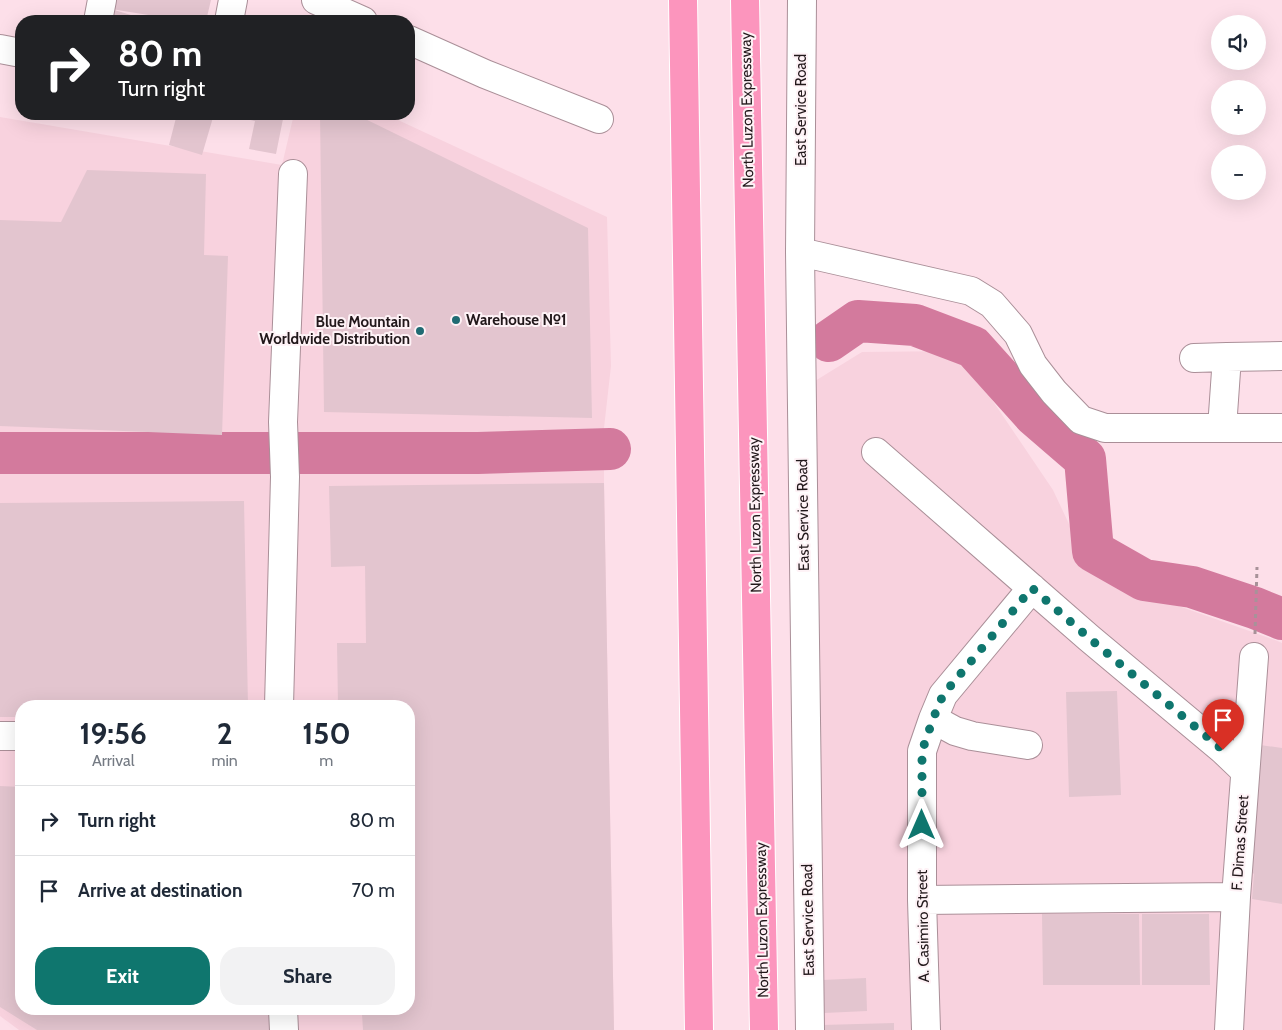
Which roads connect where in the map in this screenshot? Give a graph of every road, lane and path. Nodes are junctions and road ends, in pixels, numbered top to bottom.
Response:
1 (102, 0) edge
2 (233, 0) edge
3 (316, 0) edge
4 (683, 0) edge
5 (745, 0) edge
6 (802, 0) edge
7 (99, 15) edge
8 (229, 15) edge
9 (350, 15) edge
10 (415, 43) edge
11 (0, 49) edge
12 (15, 52) edge
13 (599, 119) dead end
14 (293, 174) dead end
15 (800, 252) junction
16 (1227, 356) junction
17 (1282, 356) edge
18 (1194, 358) dead end
19 (1222, 428) junction
20 (1282, 428) edge
21 (876, 452) dead end
22 (1257, 566) dead end
23 (1032, 588) junction
24 (1254, 657) joint
25 (278, 700) edge
26 (933, 719) junction
27 (0, 736) edge
28 (15, 736) edge
29 (1028, 745) dead end
30 (1245, 771) junction
31 (1236, 897) junction
32 (922, 900) junction
33 (283, 1015) edge
34 (284, 1030) edge
35 (699, 1030) edge
36 (764, 1030) edge
37 (810, 1030) edge
38 (926, 1030) edge
39 (1229, 1030) edge

1 - 7 street
2 - 8 street
3 - 9 street
4 - 35 highway
5 - 36 highway, North Luzon Expressway
6 - 15 street, East Service Road
10 - 13 street
11 - 12 street
14 - 25 street
15 - 19 street
15 - 37 street, East Service Road
16 - 17 street
16 - 18 street
16 - 19 street
19 - 20 street
21 - 23 street
22 - 24 path
23 - 26 street, A. Casimiro Street
23 - 30 street
24 - 30 street, F. Dimas Street
26 - 29 street
26 - 32 street, A. Casimiro Street
27 - 28 street
30 - 31 street, F. Dimas Street
31 - 32 street
31 - 39 street, F. Dimas Street
32 - 38 street, A. Casimiro Street
33 - 34 street

